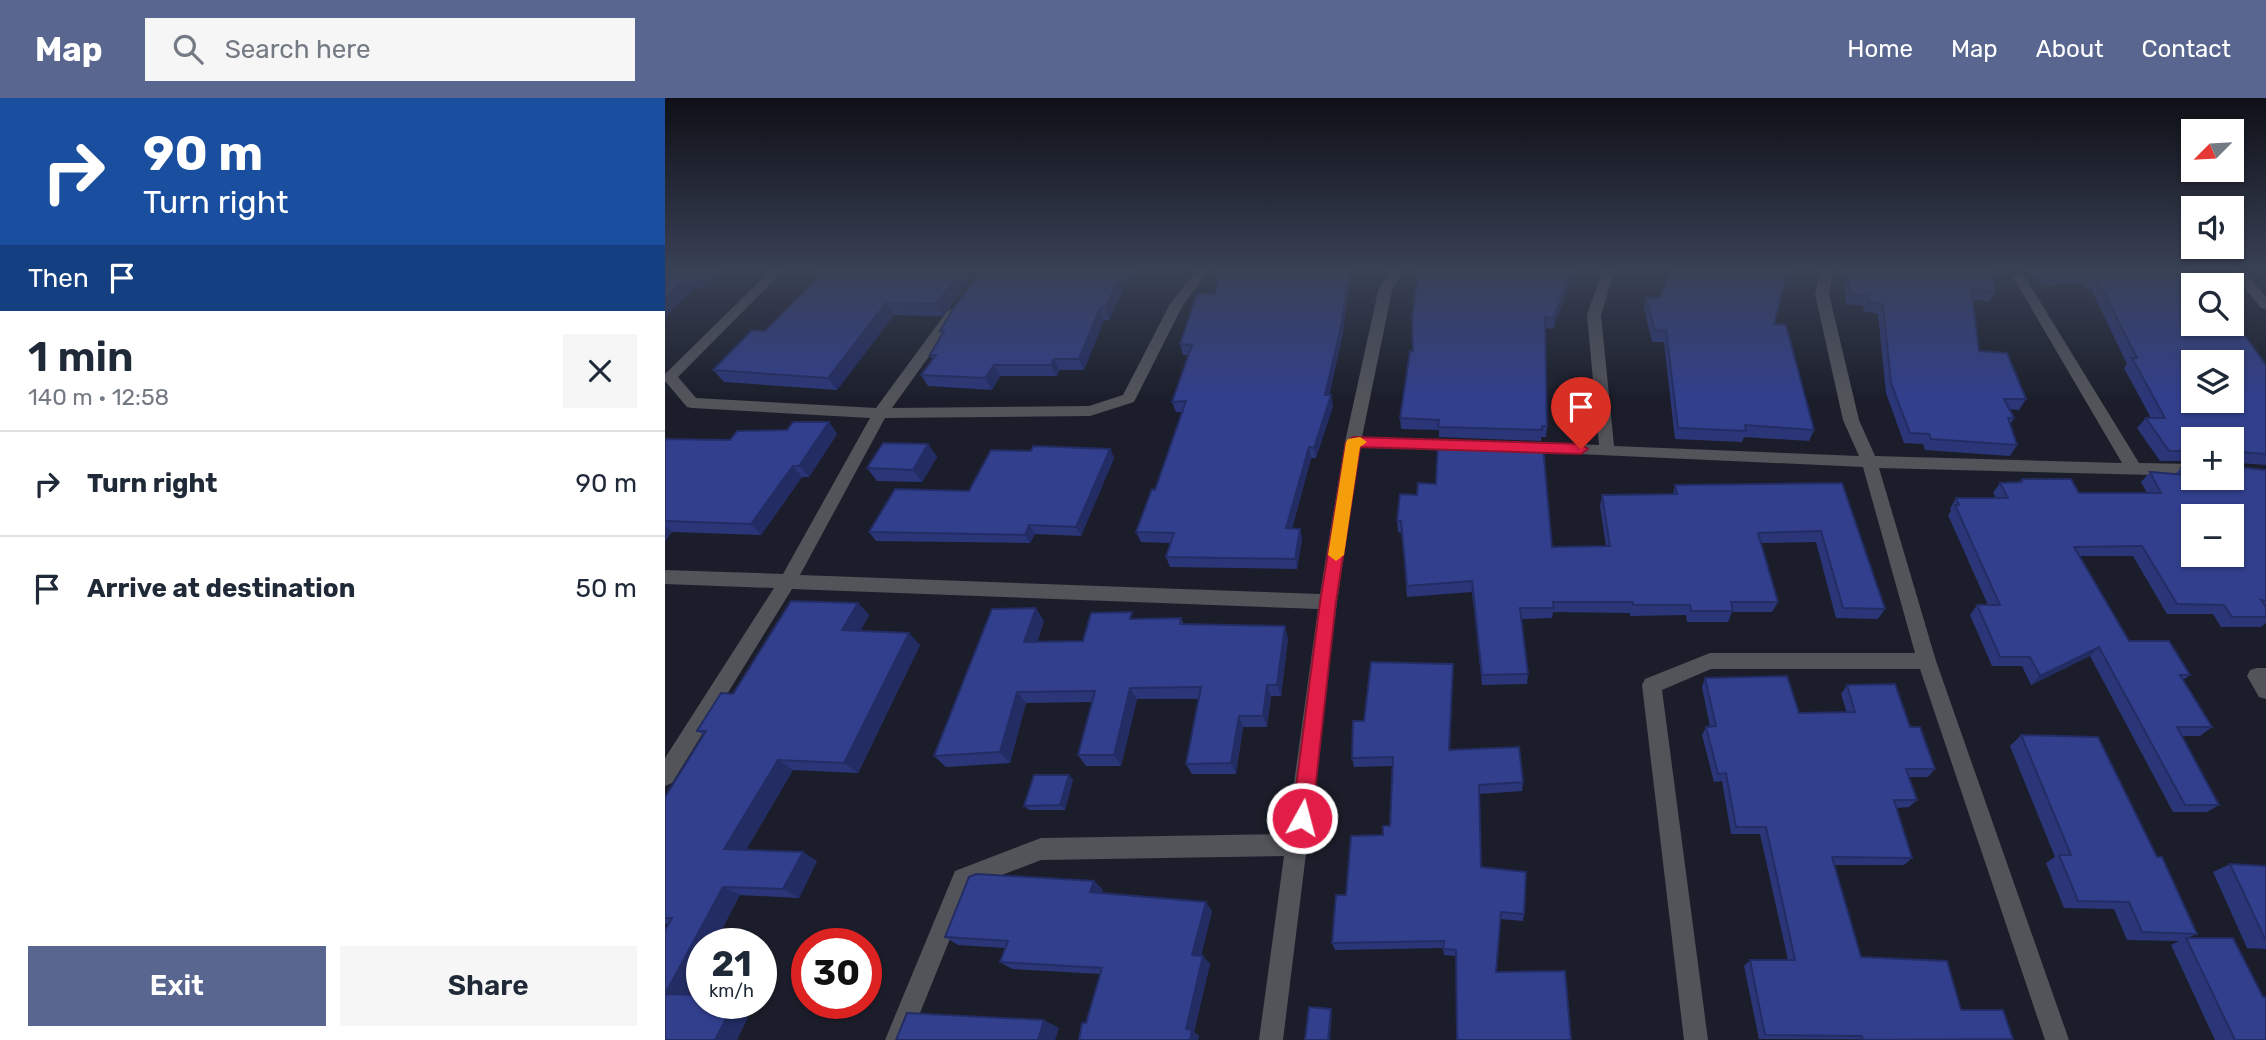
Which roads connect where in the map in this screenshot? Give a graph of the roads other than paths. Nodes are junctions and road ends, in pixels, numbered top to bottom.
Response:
1 (734, 313) edge
2 (954, 313) edge
3 (1172, 313) edge
4 (1380, 313) edge
5 (1595, 313) edge
6 (1826, 313) edge
7 (2041, 313) edge
8 (880, 413) junction
9 (1353, 442) junction
10 (1473, 446) edge
11 (1500, 447) edge
12 (1607, 450) junction
13 (1869, 462) junction
14 (2133, 467) junction
15 (2181, 469) edge
16 (665, 577) edge
17 (788, 581) junction
18 (1328, 602) junction
19 (1927, 661) junction
20 (2266, 676) edge
21 (2266, 691) edge
22 (665, 776) edge
23 (1299, 845) junction
24 (897, 1040) edge
25 (1271, 1040) edge
26 (1696, 1040) edge
27 (2057, 1040) edge

1 - 8 street
2 - 8 street
3 - 8 street
4 - 9 street
5 - 12 street
6 - 13 street
7 - 14 street
8 - 17 street
9 - 10 street
9 - 18 street
11 - 12 street
12 - 13 street
13 - 14 street
13 - 19 street
14 - 15 street
16 - 17 street
17 - 18 street
17 - 22 street
18 - 23 street
19 - 26 street
19 - 27 street
20 - 21 street
23 - 24 street
23 - 25 street

